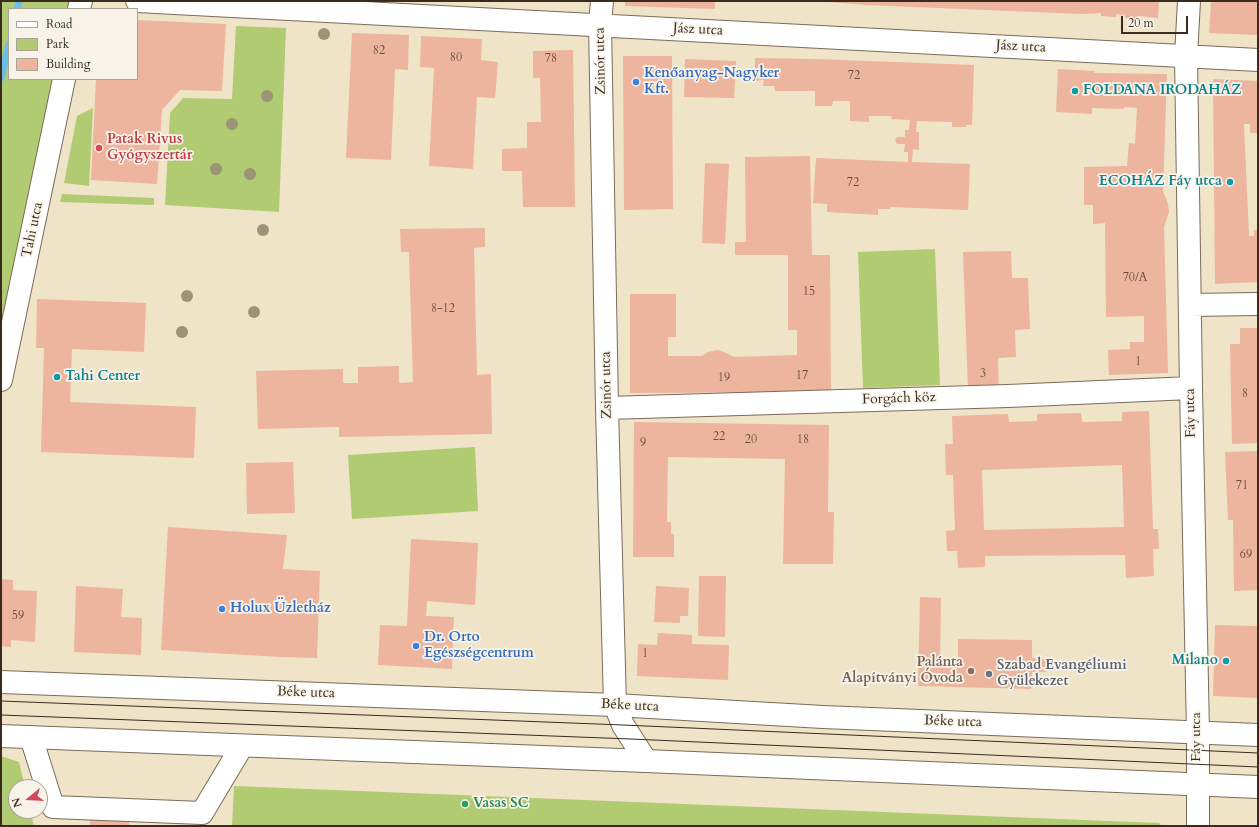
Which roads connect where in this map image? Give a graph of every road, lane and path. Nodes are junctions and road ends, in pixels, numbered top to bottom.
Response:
1 (137, 1) edge
2 (602, 1) edge
3 (1189, 1) edge
4 (600, 24) junction
5 (1186, 56) junction
6 (1258, 60) edge
7 (64, 80) edge
8 (1258, 304) edge
9 (1190, 305) junction
10 (1, 380) edge
11 (1191, 388) junction
12 (607, 408) junction
13 (1, 682) edge
14 (615, 705) junction
15 (1198, 733) junction
16 (1258, 735) edge
17 (1, 736) edge
18 (31, 737) junction
19 (242, 746) junction
20 (646, 761) junction
21 (1197, 784) junction
22 (1258, 787) edge
23 (1198, 826) edge

1 - 4 street, Jász utca
2 - 4 street, Zsinór utca
3 - 5 street, Fáy utca
4 - 5 street, Jász utca
4 - 12 street, Zsinór utca
5 - 6 street, Jász utca
5 - 9 street, Fáy utca
7 - 10 street, Tahi utca
8 - 9 street
9 - 11 street, Fáy utca
11 - 12 street, Forgách köz
11 - 15 street, Fáy utca
12 - 14 street, Zsinór utca
13 - 14 street, Béke utca
14 - 15 street, Béke utca
14 - 20 street, Zsinór utca
15 - 16 street, Béke utca
15 - 21 street, Fáy utca
17 - 18 street
18 - 19 street
18 - 19 street
19 - 20 street
20 - 21 street
21 - 22 street
21 - 23 street, Fáy utca

